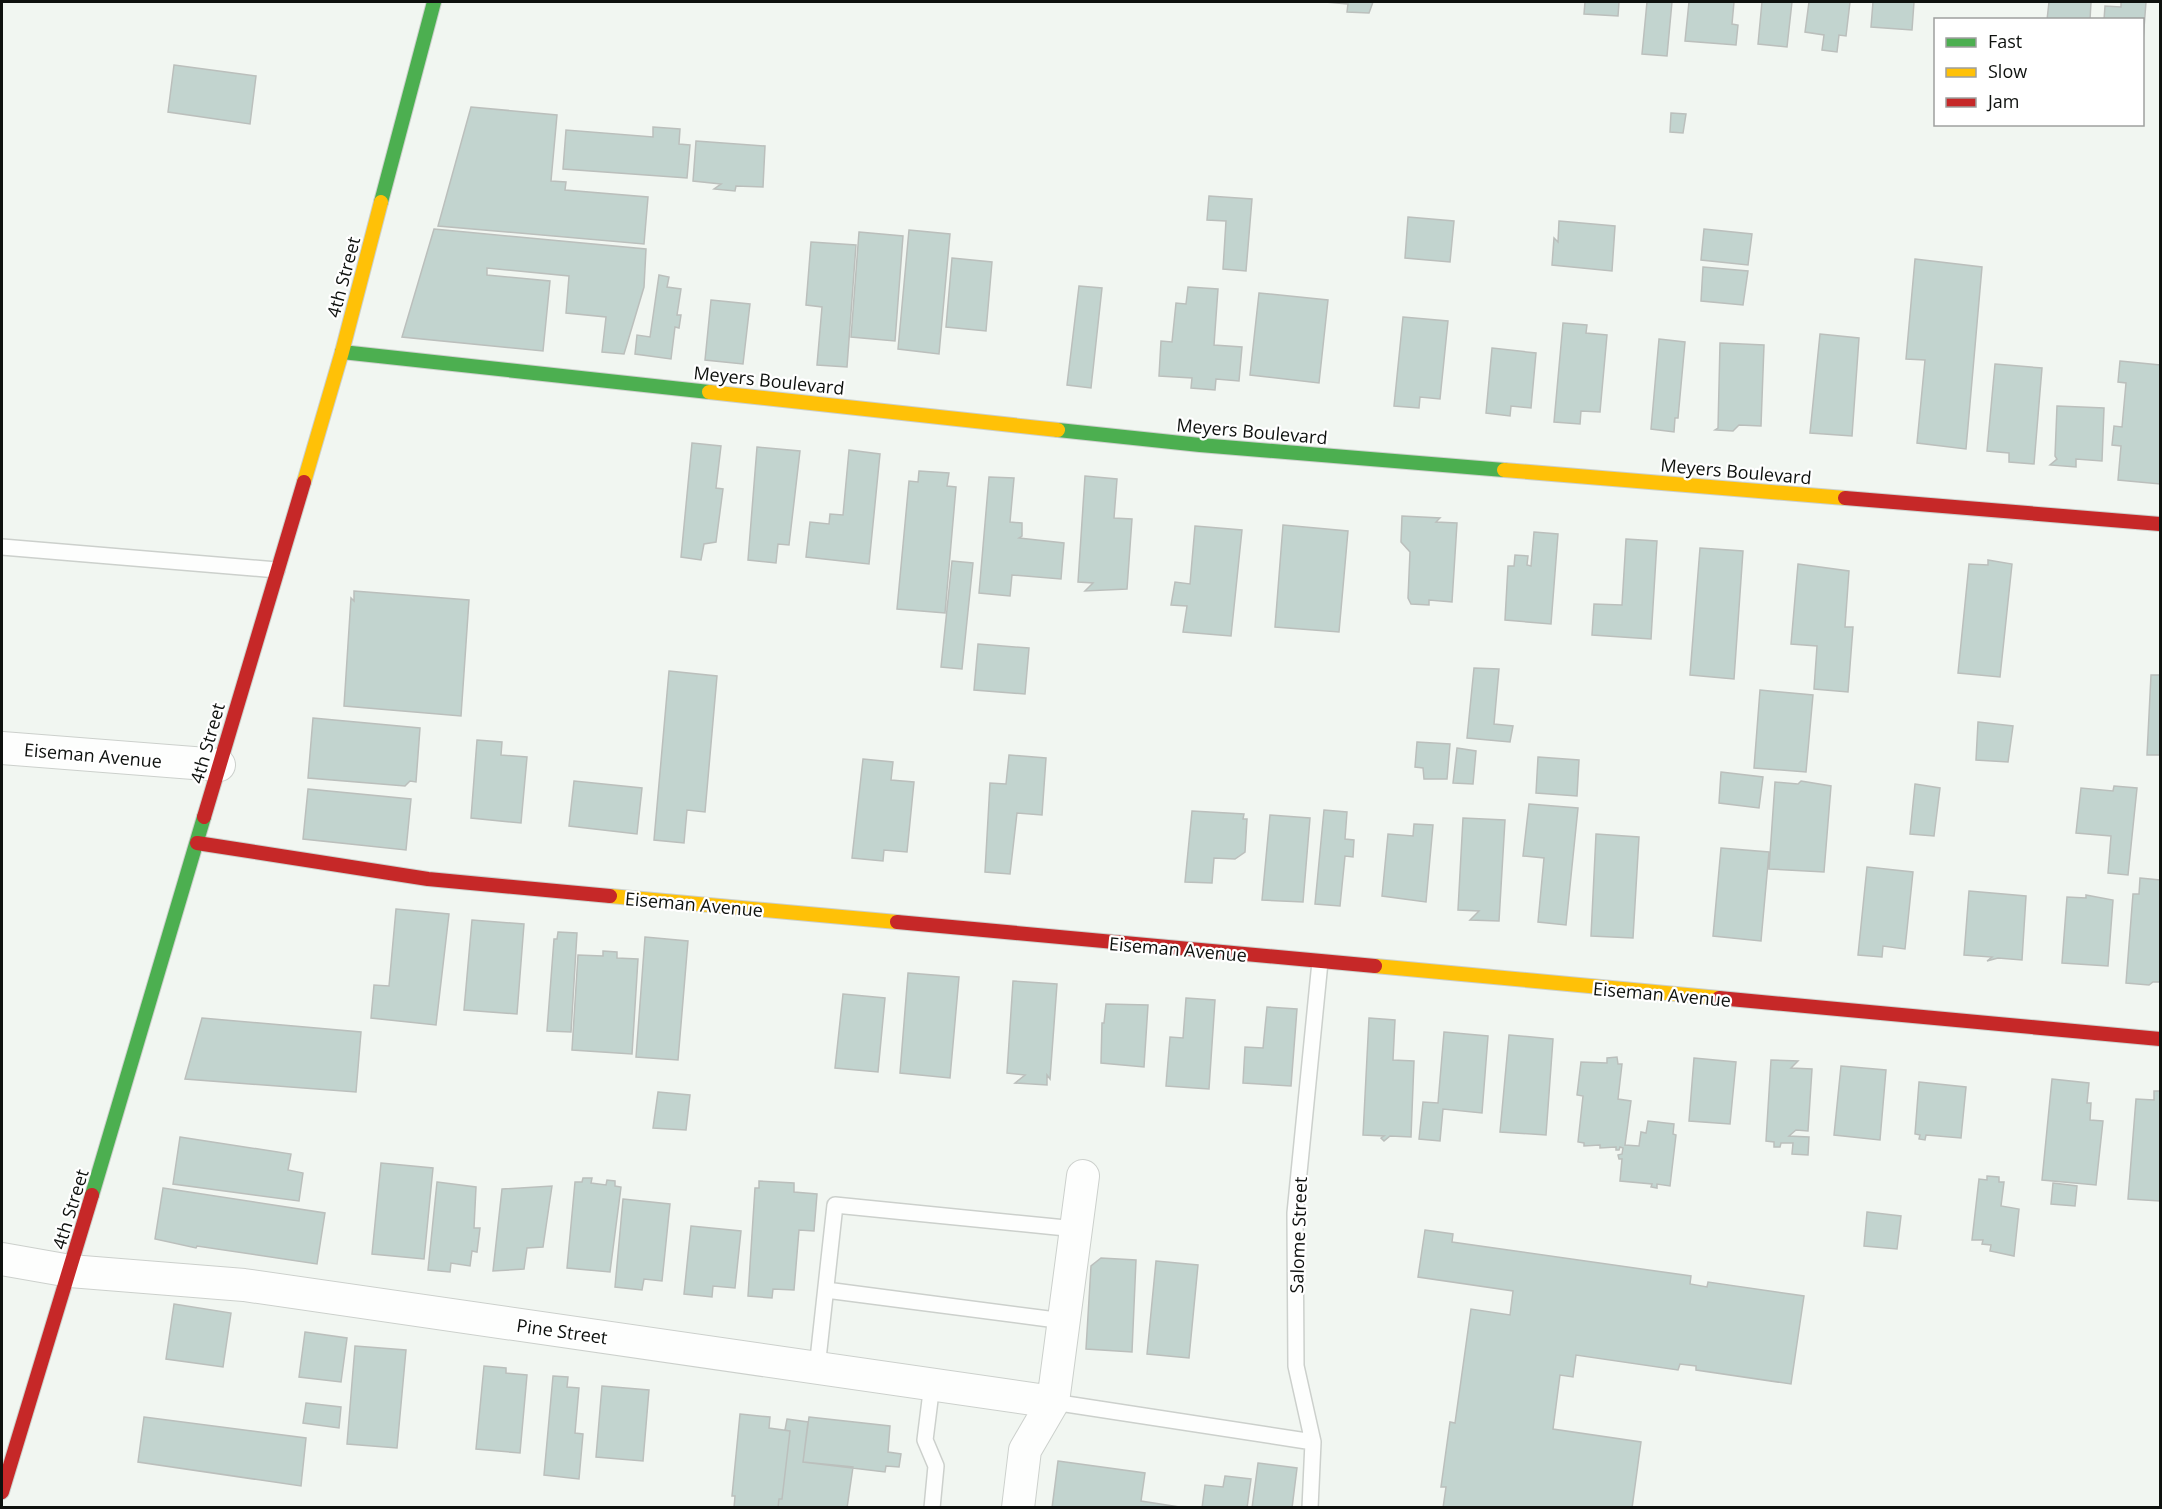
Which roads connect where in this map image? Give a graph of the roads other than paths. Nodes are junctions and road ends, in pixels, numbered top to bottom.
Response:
1 (434, 2) edge
2 (342, 352) junction
3 (2160, 524) edge
4 (2, 547) edge
5 (277, 570) junction
6 (2, 748) edge
7 (219, 765) junction
8 (197, 843) junction
9 (1320, 962) junction
10 (2160, 1039) edge
11 (1083, 1176) dead end
12 (1076, 1229) junction
13 (2, 1259) edge
14 (70, 1271) junction
15 (826, 1290) junction
16 (1064, 1321) junction
17 (817, 1368) junction
18 (932, 1384) junction
19 (1053, 1402) junction
20 (1313, 1442) junction
21 (2, 1492) edge
22 (932, 1508) edge
23 (1018, 1508) edge
24 (1310, 1508) edge

1 - 2 street, 4th Street
2 - 3 street, Meyers Boulevard
2 - 5 street, 4th Street
4 - 5 lane
5 - 7 street, 4th Street
6 - 7 street, Eiseman Avenue
7 - 8 street, 4th Street
8 - 9 street, Eiseman Avenue
8 - 14 street, 4th Street
9 - 10 street, Eiseman Avenue
9 - 20 lane, Salome Street
11 - 12 street
12 - 15 lane
12 - 16 street
13 - 14 street, Pine Street
14 - 17 street, Pine Street
14 - 21 street, 4th Street
15 - 16 lane
15 - 17 lane
16 - 19 street
17 - 18 street, Pine Street
18 - 19 street, Pine Street
18 - 22 lane
19 - 20 lane
19 - 23 street
20 - 24 lane, Salome Street

